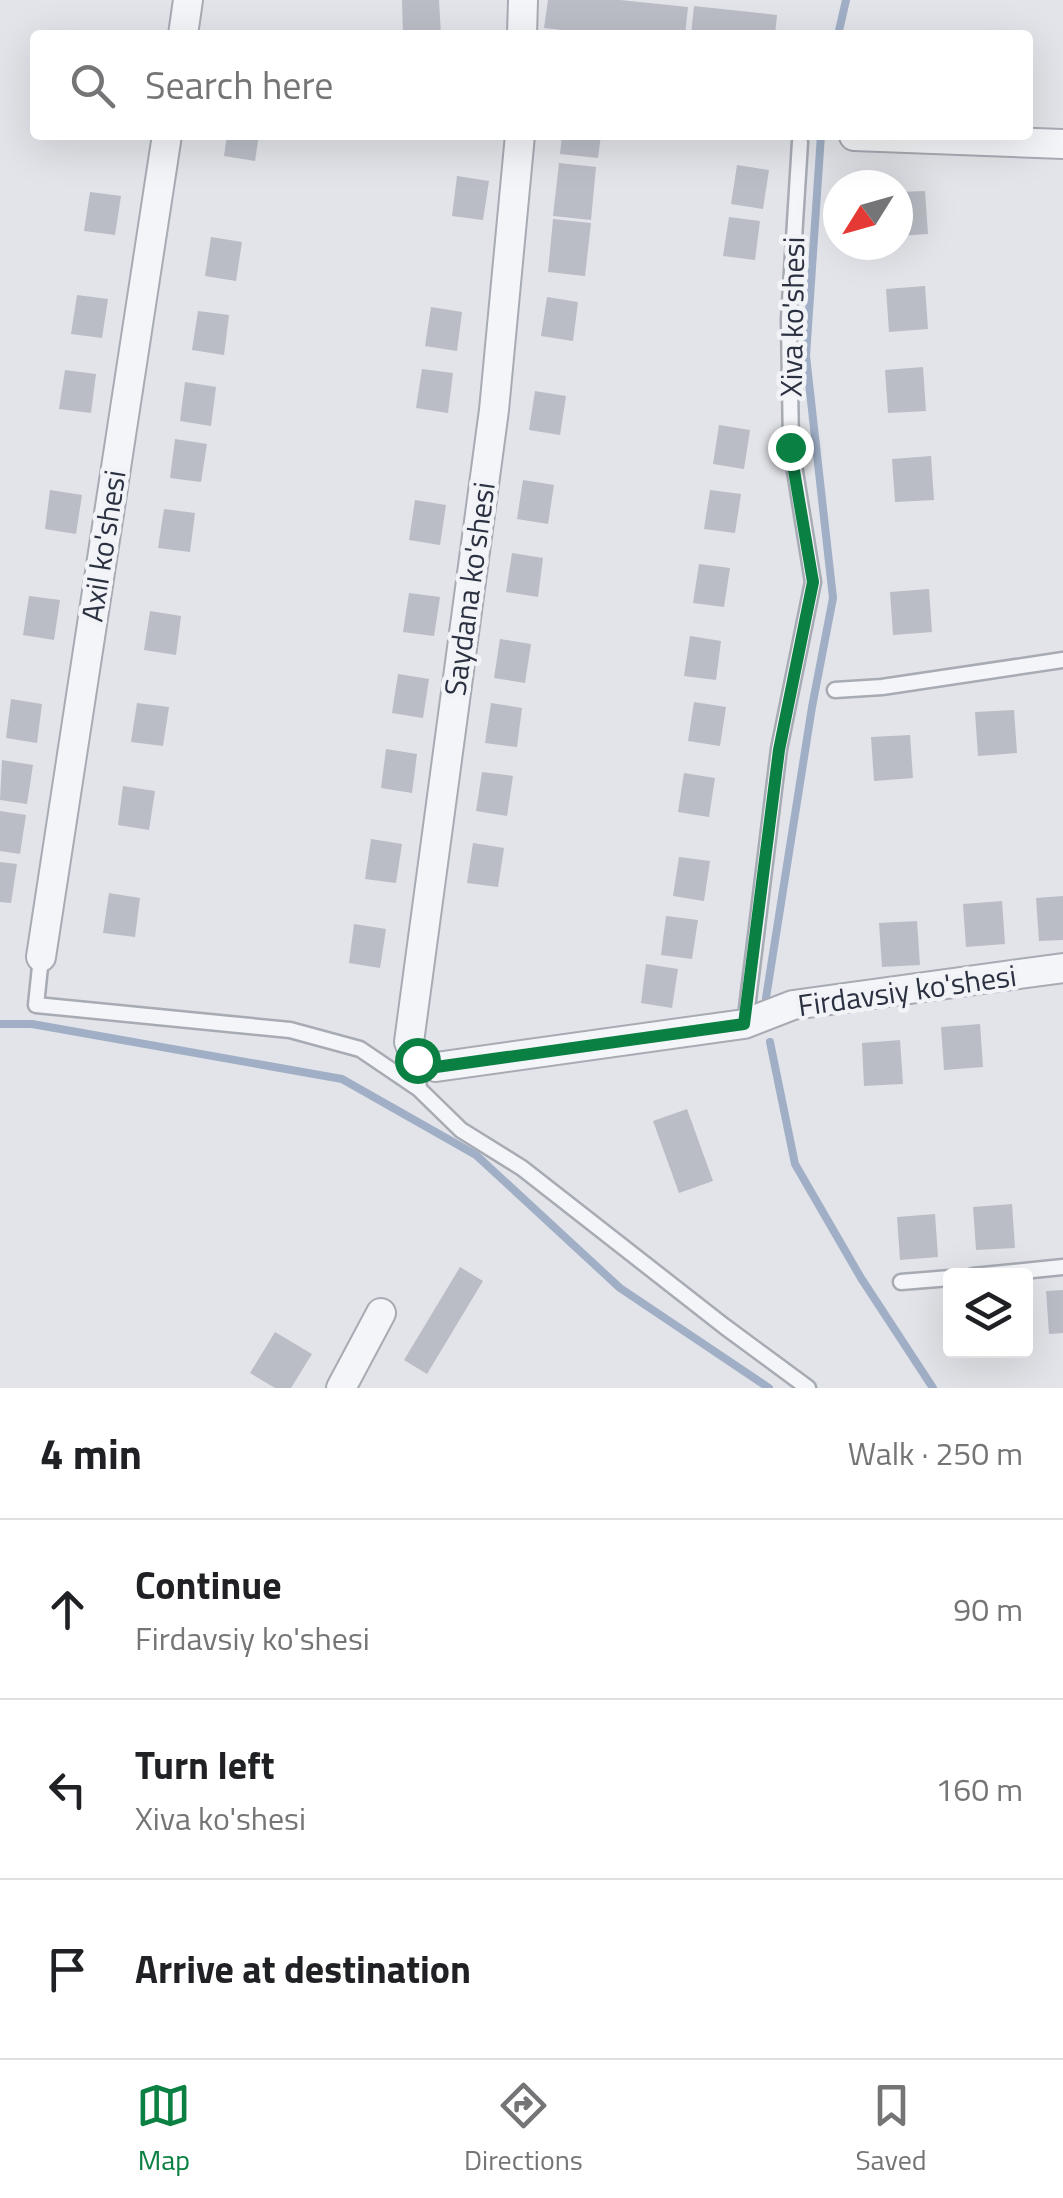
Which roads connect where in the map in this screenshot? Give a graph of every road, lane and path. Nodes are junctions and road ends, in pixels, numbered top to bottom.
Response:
1 (188, 0) edge
2 (522, 0) edge
3 (184, 30) edge
4 (522, 30) edge
5 (166, 140) edge
6 (520, 140) edge
7 (958, 140) edge
8 (800, 142) dead end
9 (1063, 144) edge
10 (1063, 660) edge
11 (835, 690) dead end
12 (41, 957) joint
13 (1063, 968) edge
14 (744, 1024) junction
15 (413, 1051) junction
16 (419, 1089) junction
17 (1063, 1267) edge
18 (1033, 1270) edge
19 (943, 1279) edge
20 (902, 1282) dead end
21 (381, 1313) dead end
22 (340, 1388) edge
23 (808, 1388) edge

1 - 3 street
2 - 4 street
5 - 12 street, Axil ko'shesi
6 - 15 street, Saydana ko'shesi
7 - 9 street
8 - 14 lane, Xiva ko'shesi
10 - 11 lane
12 - 16 lane
13 - 14 street, Firdavsiy ko'shesi
14 - 15 street, Firdavsiy ko'shesi
15 - 16 lane
16 - 23 lane
17 - 18 lane
19 - 20 lane
21 - 22 street

